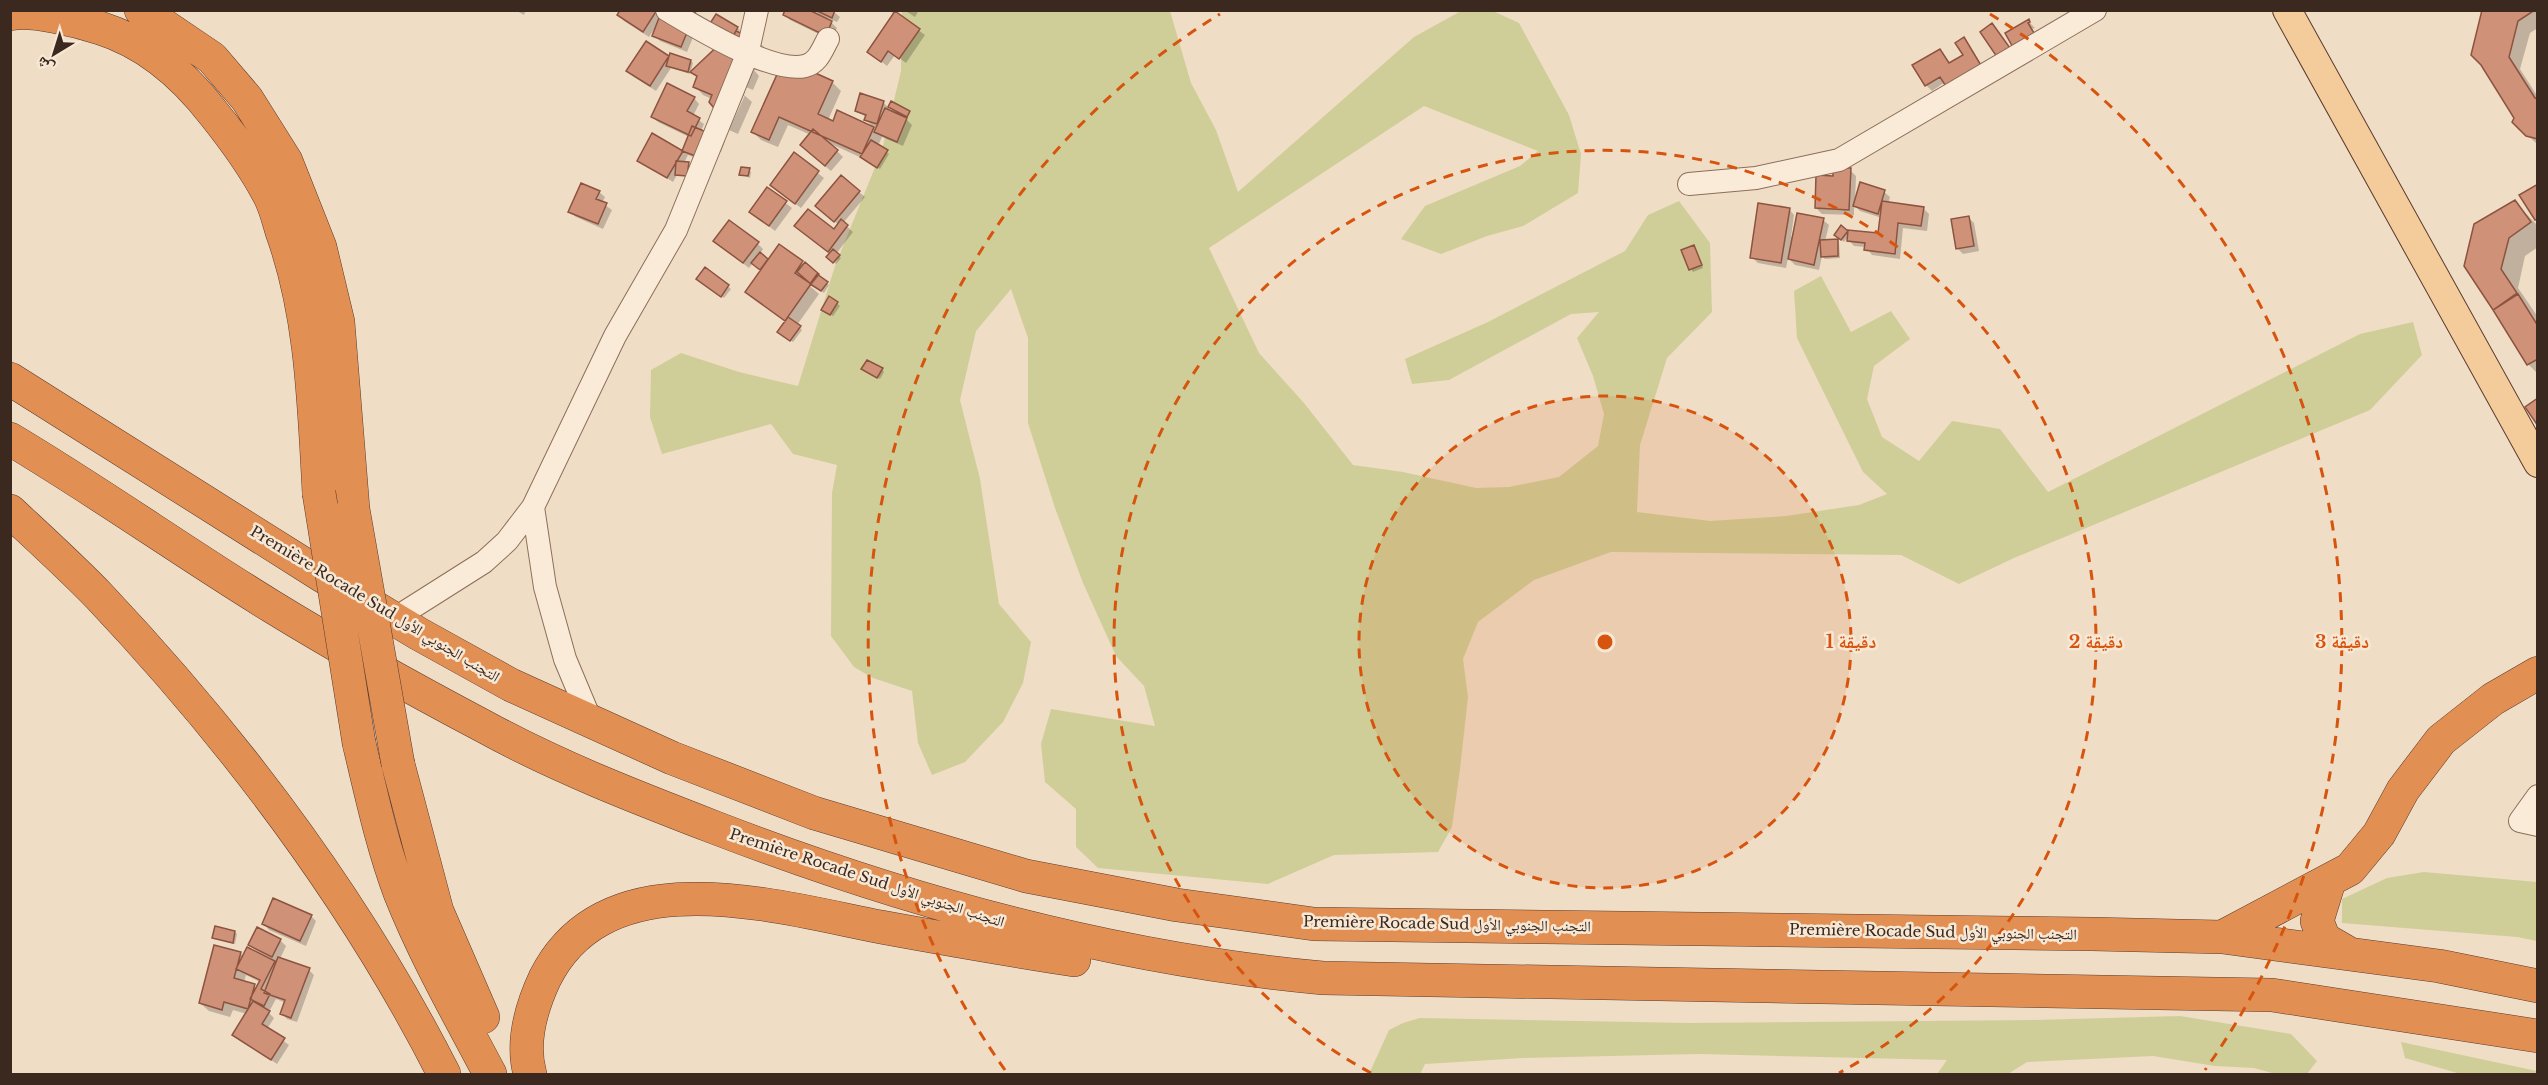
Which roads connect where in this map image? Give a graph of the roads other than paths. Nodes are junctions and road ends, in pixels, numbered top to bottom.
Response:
1 (141, 10) edge
2 (667, 10) edge
3 (757, 10) edge
4 (2095, 10) edge
5 (2287, 10) edge
6 (10, 14) edge
7 (828, 39) dead end
8 (747, 55) junction
9 (1689, 184) dead end
10 (10, 360) edge
11 (10, 379) edge
12 (10, 439) edge
13 (2538, 463) edge
14 (533, 507) junction
15 (10, 511) edge
16 (254, 533) junction
17 (394, 619) junction
18 (2538, 673) edge
19 (591, 721) junction
20 (2538, 796) edge
21 (281, 812) junction
22 (2538, 825) edge
23 (2329, 882) junction
24 (400, 892) junction
25 (2222, 937) junction
26 (2350, 954) junction
27 (1276, 973) junction
28 (2538, 986) edge
29 (2538, 1036) edge
30 (444, 1074) edge
31 (465, 1074) edge
32 (477, 1074) edge
33 (490, 1074) edge
34 (513, 1074) edge
35 (530, 1074) edge

1 - 34 highway, bridge
2 - 8 street
3 - 8 street
4 - 9 street
5 - 13 main road
6 - 24 highway, bridge
7 - 8 street
8 - 14 street
10 - 16 highway
11 - 16 highway, Première Rocade Sud التجنب الجنوبي الأول
12 - 27 highway, Première Rocade Sud التجنب الجنوبي الأول
14 - 17 street
14 - 19 street
15 - 21 highway
16 - 17 highway, Première Rocade Sud التجنب الجنوبي الأول
17 - 19 highway, Première Rocade Sud التجنب الجنوبي الأول
18 - 23 highway
19 - 25 highway, Première Rocade Sud التجنب الجنوبي الأول
20 - 22 street
21 - 30 highway
21 - 31 highway
23 - 25 highway
23 - 26 highway
24 - 32 highway
24 - 33 highway
25 - 26 highway, Première Rocade Sud التجنب الجنوبي الأول
26 - 28 highway, Première Rocade Sud التجنب الجنوبي الأول
27 - 29 highway, Première Rocade Sud التجنب الجنوبي الأول
27 - 35 highway

